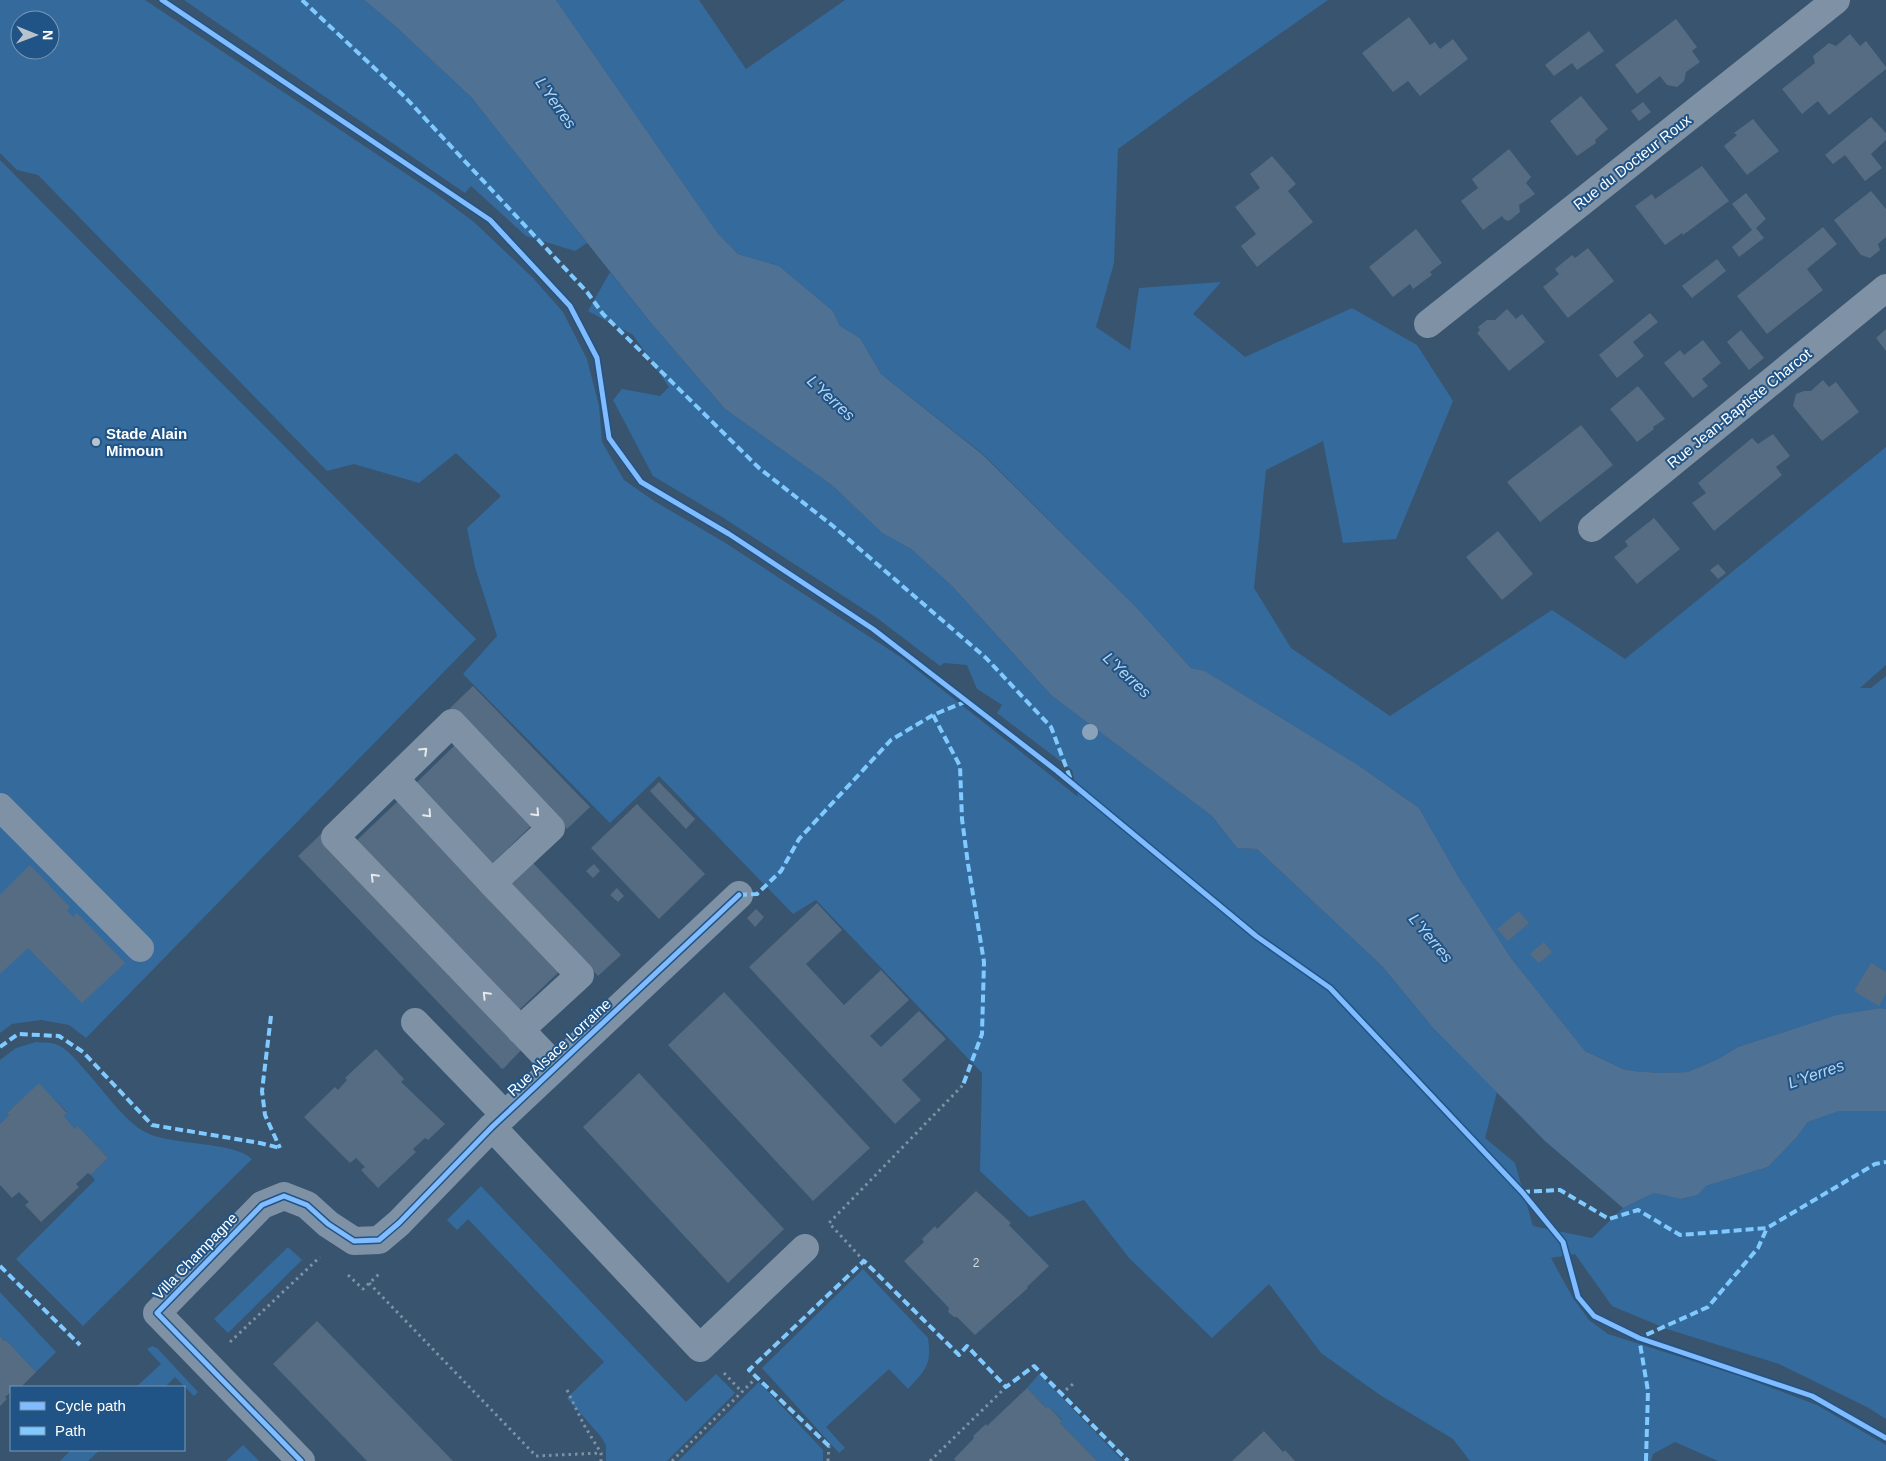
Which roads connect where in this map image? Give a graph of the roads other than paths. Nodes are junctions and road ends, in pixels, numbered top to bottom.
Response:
1 (1836, 0) edge
2 (1886, 288) edge
3 (1428, 324) dead end
4 (1592, 528) dead end
5 (395, 779) junction
6 (0, 807) edge
7 (492, 882) junction
8 (739, 895) dead end
9 (140, 948) dead end
10 (415, 1022) dead end
11 (520, 1030) junction
12 (556, 1067) junction
13 (499, 1121) junction
14 (400, 1223) joint
15 (805, 1248) dead end
16 (301, 1461) edge

1 - 3 street, Rue du Docteur Roux
2 - 4 street, Rue Jean-Baptiste Charcot
5 -> 7 street
5 -> 7 street
11 -> 5 street
6 - 9 street
7 - 11 street
8 - 12 street, Rue Alsace Lorraine
10 - 13 street
11 - 12 street
12 - 13 street, Rue Alsace Lorraine
13 - 14 street, Rue Alsace Lorraine
13 - 15 street
14 - 16 street, Villa Champagne

